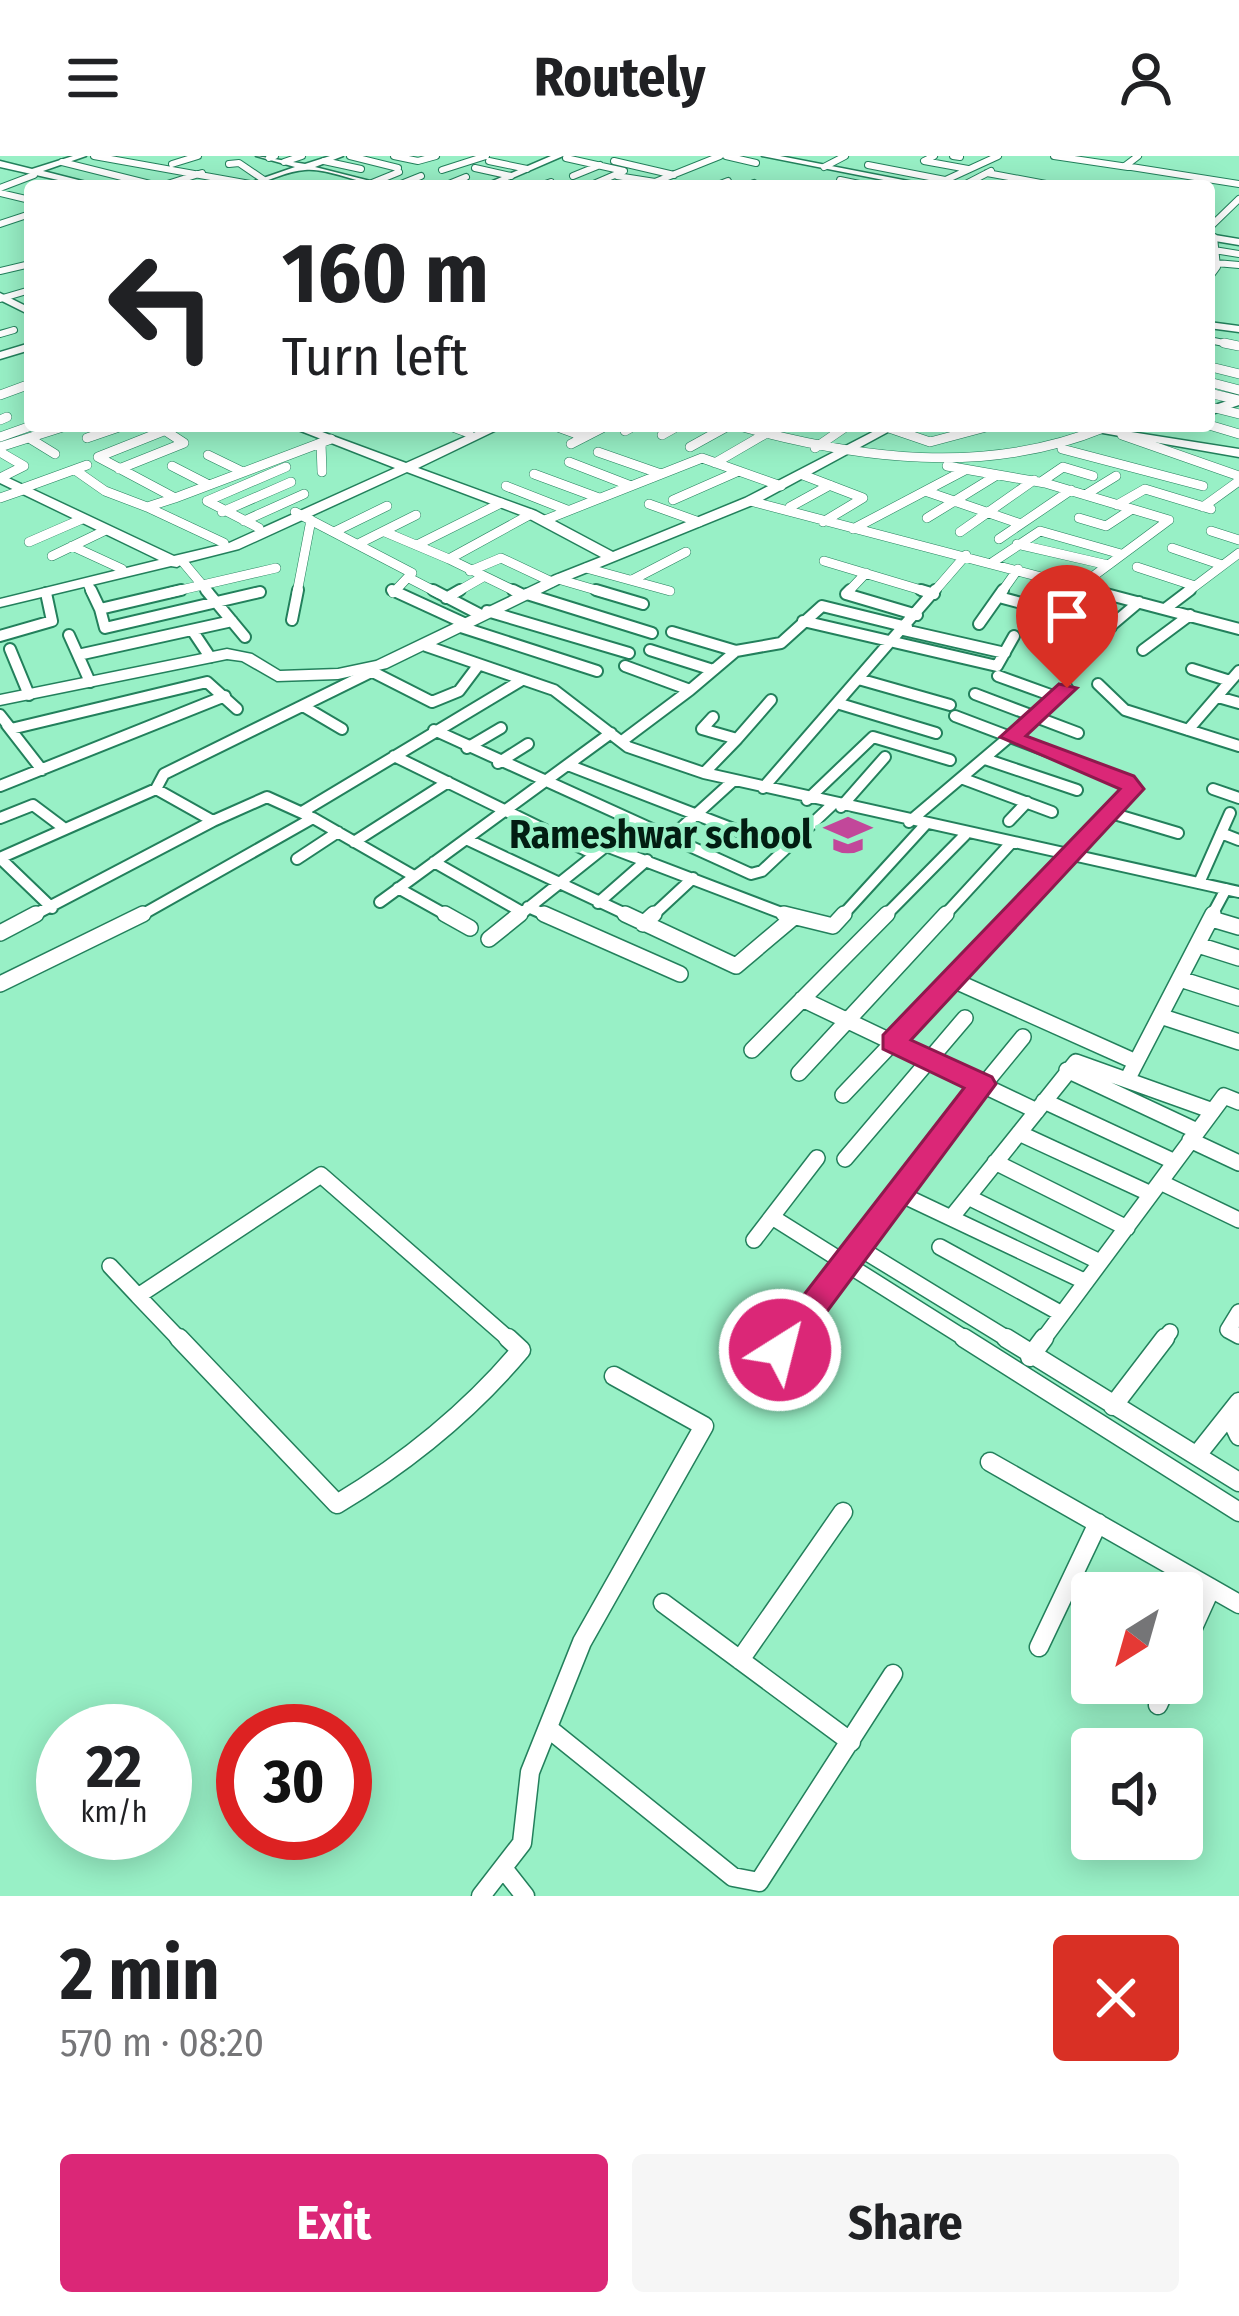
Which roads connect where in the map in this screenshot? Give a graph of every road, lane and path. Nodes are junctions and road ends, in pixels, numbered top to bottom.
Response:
1 (80, 156) edge
2 (94, 156) edge
3 (198, 156) edge
4 (339, 156) edge
5 (350, 156) edge
6 (394, 156) edge
7 (437, 156) edge
8 (590, 156) edge
9 (623, 156) edge
10 (723, 156) edge
11 (845, 156) edge
12 (934, 156) edge
13 (958, 156) edge
14 (998, 156) edge
15 (1054, 156) edge
16 (1138, 156) edge
17 (565, 157) edge
18 (272, 158) edge
19 (459, 159) edge
20 (487, 159) edge
21 (164, 160) edge
22 (610, 160) junction
23 (708, 160) junction
24 (761, 160) edge
25 (900, 160) dead end
26 (303, 161) edge
27 (324, 161) junction
28 (62, 162) junction
29 (226, 162) dead end
30 (0, 165) edge
31 (598, 165) junction
32 (868, 165) dead end
33 (944, 165) junction
34 (733, 166) dead end
35 (425, 167) dead end
36 (824, 167) junction
37 (1128, 167) junction
38 (476, 168) dead end
39 (883, 168) junction
40 (154, 169) junction
41 (361, 169) dead end
42 (527, 169) junction
43 (968, 169) junction
44 (442, 170) dead end
45 (684, 170) junction
46 (720, 171) dead end
47 (32, 173) junction
48 (203, 173) junction
49 (422, 176) dead end
50 (573, 176) dead end
51 (617, 176) junction
52 (707, 176) dead end
53 (132, 177) dead end
54 (168, 177) dead end
55 (466, 178) dead end
56 (976, 178) junction
57 (58, 180) edge
58 (68, 180) edge
59 (136, 180) edge
60 (180, 180) joint
61 (239, 180) edge
62 (250, 180) edge
63 (261, 180) edge
64 (365, 180) edge
65 (387, 180) edge
66 (412, 180) edge
67 (460, 180) edge
68 (502, 180) edge
69 (512, 180) edge
70 (515, 180) edge
71 (606, 180) edge
72 (634, 180) edge
73 (660, 180) edge
74 (898, 180) edge
75 (945, 180) joint
76 (973, 180) edge
77 (986, 180) edge
78 (1027, 180) edge
79 (1213, 180) edge
80 (0, 190) edge
81 (1239, 199) edge
82 (1234, 209) edge
83 (1215, 216) edge
84 (1220, 217) junction
85 (1215, 229) edge
86 (1215, 257) edge
87 (1216, 262) joint
88 (1239, 265) edge
89 (14, 330) dead end
90 (1239, 333) edge
91 (0, 334) edge
92 (1234, 345) edge
93 (1225, 356) dead end
94 (1215, 364) edge
95 (48, 432) edge
96 (104, 432) edge
97 (152, 432) edge
98 (168, 432) edge
99 (307, 432) edge
100 (470, 432) edge
101 (486, 432) edge
102 (571, 432) edge
103 (595, 432) edge
104 (667, 432) edge
105 (718, 432) edge
106 (758, 432) edge
107 (790, 432) edge
108 (838, 432) edge
109 (882, 432) edge
110 (904, 432) edge
111 (964, 432) edge
112 (970, 432) edge
113 (1089, 432) edge
114 (1112, 432) edge
115 (1115, 432) edge
116 (1167, 432) edge
117 (967, 433) junction
118 (765, 434) junction
119 (662, 435) dead end
120 (585, 437) junction
121 (29, 438) junction
122 (87, 438) dead end
123 (780, 439) junction
124 (1149, 440) junction
125 (326, 441) junction
126 (571, 444) dead end
127 (1057, 447) junction
128 (690, 448) dead end
129 (815, 448) junction
130 (0, 450) edge
131 (850, 450) junction
132 (598, 452) dead end
133 (1239, 452) edge
134 (1169, 453) junction
135 (56, 454) dead end
136 (208, 455) dead end
137 (993, 457) junction
138 (923, 461) junction
139 (569, 462) dead end
140 (1114, 462) junction
141 (715, 463) junction
142 (87, 465) dead end
143 (172, 466) dead end
144 (286, 467) dead end
145 (405, 467) junction
146 (118, 469) junction
147 (75, 470) junction
148 (965, 470) junction
149 (739, 471) junction
150 (1148, 471) junction
151 (243, 472) junction
152 (322, 472) dead end
153 (1225, 472) junction
154 (534, 474) dead end
155 (661, 474) junction
156 (803, 475) junction
157 (997, 475) junction
158 (1093, 476) dead end
159 (1116, 476) dead end
160 (1239, 479) edge
161 (139, 480) junction
162 (1038, 481) junction
163 (291, 482) dead end
164 (209, 485) junction
165 (631, 485) junction
166 (830, 485) junction
167 (11, 486) edge
168 (506, 486) dead end
169 (781, 486) junction
170 (1202, 486) junction
171 (1071, 490) junction
172 (105, 491) junction
173 (925, 491) junction
174 (304, 494) dead end
175 (1085, 495) junction
176 (0, 498) edge
177 (175, 498) junction
178 (599, 498) junction
179 (673, 500) dead end
180 (1181, 500) junction
181 (750, 501) junction
182 (954, 501) junction
183 (1103, 501) junction
184 (501, 503) junction
185 (649, 504) dead end
186 (1117, 505) junction
187 (387, 506) dead end
188 (148, 507) junction
189 (790, 507) dead end
190 (1132, 509) junction
191 (567, 510) junction
192 (222, 512) junction
193 (988, 513) junction
194 (416, 515) dead end
195 (303, 516) junction
196 (538, 517) junction
197 (927, 518) dead end
198 (1079, 518) junction
199 (82, 519) junction
200 (244, 521) junction
201 (699, 522) junction
202 (823, 522) junction
203 (1021, 524) junction
204 (259, 528) junction
205 (853, 529) junction
206 (106, 530) junction
207 (336, 531) junction
208 (1211, 531) dead end
209 (385, 532) junction
210 (960, 532) dead end
211 (1054, 534) junction
212 (999, 539) dead end
213 (1239, 540) edge
214 (29, 542) dead end
215 (224, 543) junction
216 (360, 543) junction
217 (1017, 544) junction
218 (417, 545) junction
219 (72, 546) junction
220 (1172, 548) dead end
221 (686, 552) dead end
222 (1239, 553) edge
223 (1121, 554) junction
224 (967, 555) junction
225 (52, 556) dead end
226 (612, 557) junction
227 (448, 560) junction
228 (177, 561) junction
229 (824, 561) dead end
230 (993, 562) junction
231 (1108, 565) junction
232 (1222, 565) junction
233 (1137, 567) dead end
234 (276, 568) dead end
235 (586, 568) junction
236 (122, 569) junction
237 (1018, 569) junction
238 (470, 571) junction
239 (866, 573) junction
240 (483, 577) junction
241 (409, 578) junction
242 (632, 580) junction
243 (555, 581) junction
244 (88, 584) junction
245 (205, 585) junction
246 (906, 585) junction
247 (1195, 586) junction
248 (1085, 587) junction
249 (670, 590) dead end
250 (260, 592) dead end
251 (46, 593) junction
252 (934, 593) junction
253 (525, 594) junction
254 (999, 597) junction
255 (446, 598) junction
256 (0, 600) edge
257 (220, 602) junction
258 (1139, 602) junction
259 (643, 604) dead end
260 (887, 607) junction
261 (100, 609) junction
262 (1165, 609) junction
263 (916, 615) junction
264 (1190, 615) junction
265 (1071, 616) junction
266 (474, 619) junction
267 (292, 620) dead end
268 (232, 621) junction
269 (803, 621) junction
270 (1026, 621) dead end
271 (980, 624) dead end
272 (1111, 627) junction
273 (906, 628) junction
274 (1239, 628) edge
275 (192, 630) junction
276 (1058, 631) junction
277 (672, 632) dead end
278 (652, 633) dead end
279 (69, 635) dead end
280 (0, 636) edge
281 (1015, 636) dead end
282 (244, 638) dead end
283 (894, 643) junction
284 (426, 646) junction
285 (10, 649) dead end
286 (650, 650) dead end
287 (1143, 650) dead end
288 (736, 651) junction
289 (629, 653) dead end
290 (1005, 653) junction
291 (78, 655) junction
292 (203, 658) junction
293 (625, 666) dead end
294 (478, 667) junction
295 (1192, 669) dead end
296 (713, 670) junction
297 (369, 671) junction
298 (597, 671) dead end
299 (998, 676) dead end
300 (1235, 676) edge
301 (522, 680) junction
302 (862, 680) junction
303 (90, 682) junction
304 (207, 682) junction
305 (1098, 684) dead end
306 (690, 690) junction
307 (975, 694) dead end
308 (29, 695) junction
309 (225, 696) junction
310 (1218, 697) junction
311 (0, 700) edge
312 (771, 700) dead end
313 (840, 704) junction
314 (1239, 704) edge
315 (303, 706) junction
316 (237, 709) dead end
317 (0, 716) edge
318 (1035, 716) junction
319 (712, 717) dead end
320 (501, 728) dead end
321 (343, 729) dead end
322 (434, 730) junction
323 (1188, 730) junction
324 (1078, 733) dead end
325 (936, 734) dead end
326 (617, 737) junction
327 (1011, 737) junction
328 (737, 739) junction
329 (528, 743) dead end
330 (1239, 746) edge
331 (467, 748) junction
332 (394, 756) junction
333 (885, 757) dead end
334 (985, 759) junction
335 (950, 760) dead end
336 (498, 763) junction
337 (568, 765) junction
338 (42, 770) junction
339 (704, 773) junction
340 (961, 778) junction
341 (734, 780) junction
342 (448, 782) junction
343 (542, 784) junction
344 (0, 786) edge
345 (763, 788) junction
346 (156, 789) junction
347 (1213, 789) dead end
348 (1077, 790) dead end
349 (1239, 798) edge
350 (807, 800) junction
351 (1027, 802) junction
352 (836, 806) junction
353 (505, 810) junction
354 (1052, 812) dead end
355 (1111, 813) junction
356 (1230, 813) dead end
357 (696, 814) junction
358 (308, 815) junction
359 (0, 818) edge
360 (213, 821) junction
361 (1009, 821) dead end
362 (908, 822) junction
363 (925, 826) junction
364 (65, 829) junction
365 (338, 832) junction
366 (1178, 833) dead end
367 (1221, 833) junction
368 (965, 835) junction
369 (466, 839) junction
370 (668, 840) junction
371 (1239, 840) edge
372 (354, 842) junction
373 (1011, 843) junction
374 (785, 848) junction
375 (592, 853) junction
376 (1072, 856) junction
377 (297, 859) dead end
378 (647, 860) junction
379 (2, 862) edge
380 (434, 862) junction
381 (414, 876) junction
382 (693, 878) junction
383 (1199, 883) junction
384 (556, 884) junction
385 (398, 888) junction
386 (1232, 890) edge
387 (380, 902) dead end
388 (598, 904) junction
389 (52, 908) junction
390 (525, 910) junction
391 (794, 917) junction
392 (1212, 919) junction
393 (643, 924) junction
394 (1239, 927) edge
395 (470, 928) dead end
396 (0, 933) edge
397 (489, 939) dead end
398 (1198, 945) junction
399 (1239, 958) edge
400 (680, 974) dead end
401 (1180, 979) junction
402 (953, 980) junction
403 (0, 984) edge
404 (1239, 998) edge
405 (802, 999) junction
406 (1160, 1016) junction
407 (965, 1018) dead end
408 (848, 1020) junction
409 (1023, 1037) dead end
410 (893, 1042) junction
411 (1239, 1042) edge
412 (752, 1050) dead end
413 (932, 1060) junction
414 (1136, 1062) junction
415 (1067, 1070) junction
416 (799, 1073) dead end
417 (1128, 1078) junction
418 (982, 1084) junction
419 (843, 1095) dead end
420 (1239, 1102) edge
421 (1041, 1106) junction
422 (1214, 1111) junction
423 (1019, 1133) junction
424 (1194, 1135) junction
425 (817, 1159) dead end
426 (844, 1159) dead end
427 (995, 1162) junction
428 (1175, 1162) junction
429 (1239, 1162) edge
430 (1156, 1188) junction
431 (896, 1192) junction
432 (968, 1197) junction
433 (772, 1217) junction
434 (951, 1218) junction
435 (1239, 1220) edge
436 (1126, 1228) junction
437 (754, 1240) dead end
438 (940, 1247) dead end
439 (851, 1253) junction
440 (1100, 1262) junction
441 (110, 1266) dead end
442 (1086, 1282) junction
443 (138, 1296) junction
444 (1239, 1312) edge
445 (1062, 1314) junction
446 (1170, 1333) dead end
447 (1239, 1336) edge
448 (780, 1350) dead end
449 (1033, 1354) junction
450 (1020, 1370) junction
451 (614, 1376) dead end
452 (1113, 1406) junction
453 (1234, 1409) edge
454 (1239, 1436) edge
455 (1196, 1455) junction
456 (990, 1462) dead end
457 (1239, 1482) edge
458 (1239, 1511) edge
459 (843, 1512) dead end
460 (1098, 1523) junction
461 (1211, 1588) junction
462 (663, 1603) dead end
463 (1239, 1604) edge
464 (1203, 1606) edge
465 (1039, 1647) dead end
466 (740, 1660) junction
467 (893, 1674) dead end
468 (548, 1728) junction
469 (851, 1742) junction
470 (503, 1868) junction
471 (481, 1896) edge
472 (525, 1896) edge

1 - 28 street
2 - 40 street
3 - 21 street
4 - 27 street
5 - 65 street
6 - 7 street
7 - 19 street
8 - 22 street
9 - 22 street
9 - 45 street
10 - 23 street
10 - 24 street
11 - 36 street
12 - 33 street
13 - 33 street
14 - 43 street
15 - 37 street
16 - 37 street
17 - 31 street
17 - 42 street
17 - 70 street
18 - 26 street
19 - 20 street
19 - 35 street
19 - 44 street
20 - 42 street
21 - 40 street
21 - 48 street
22 - 31 street
22 - 45 street
23 - 34 street
23 - 45 street
24 - 36 street
25 - 39 street
26 - 27 street
26 - 63 street
26 - 64 street
27 - 41 street
28 - 47 street
28 - 59 street
29 - 62 street
30 - 47 street
31 - 50 street
31 - 51 street
32 - 39 street
33 - 43 street
36 - 74 street
37 - 79 street
38 - 68 street
39 - 75 street
40 - 53 street
42 - 69 street
43 - 75 street
45 - 46 street
45 - 52 street
45 - 73 street
47 - 57 street
47 - 58 street
47 - 80 street
48 - 60 street
48 - 61 street
49 - 66 street
51 - 71 street
51 - 72 street
54 - 60 street
55 - 67 street
56 - 76 street
56 - 77 street
56 - 78 street
81 - 82 street
82 - 84 street
83 - 84 street
84 - 85 street
86 - 87 street
87 - 88 street
89 - 91 street
90 - 92 street
93 - 94 street
95 - 121 street
96 - 122 street
97 - 146 street
98 - 146 street
99 - 125 street
100 - 145 street
101 - 145 street
102 - 120 street
103 - 120 street
104 - 119 street
105 - 128 street
106 - 118 street
107 - 123 street
108 - 129 street
109 - 131 street
110 - 117 street
111 - 117 street
112 - 117 street
113 - 127 street
114 - 124 street
115 - 124 street
116 - 124 street
118 - 123 street
118 - 141 street
120 - 126 street
121 - 130 street
121 - 135 street
123 - 129 street
124 - 133 street
124 - 134 street
124 - 140 street
125 - 145 street
125 - 151 street
125 - 152 street
127 - 137 street
127 - 140 street
129 - 131 street
130 - 167 street
131 - 138 street
131 - 156 street
132 - 155 street
134 - 150 street
134 - 153 street
136 - 151 street
137 - 138 street
137 - 148 street
138 - 148 street
139 - 165 street
140 - 150 street
141 - 149 street
141 - 155 street
142 - 147 street
143 - 164 street
144 - 192 street
145 - 184 street
145 - 195 street
146 - 161 street
147 - 167 street
147 - 172 street
148 - 157 street
148 - 173 street
149 - 169 street
149 - 179 street
150 - 170 street
151 - 164 street
153 - 160 street
153 - 170 street
154 - 178 street
155 - 165 street
156 - 166 street
156 - 169 street
157 - 162 street
157 - 182 street
158 - 162 street
159 - 175 street
160 - 180 street
161 - 172 street
161 - 177 street
162 - 171 street
162 - 193 street
163 - 192 street
164 - 177 street
165 - 178 street
166 - 189 street
166 - 202 street
167 - 176 street
167 - 199 street
168 - 191 street
169 - 181 street
170 - 180 street
171 - 175 street
171 - 203 street
172 - 188 street
173 - 182 street
173 - 205 street
174 - 200 street
175 - 183 street
177 - 188 street
178 - 191 street
180 - 186 street
181 - 201 street
181 - 202 street
182 - 193 street
182 - 197 street
183 - 186 street
183 - 198 street
184 - 196 street
184 - 218 street
185 - 201 street
186 - 190 street
187 - 207 street
188 - 215 street
190 - 198 street
190 - 223 street
191 - 196 street
192 - 200 street
193 - 203 street
193 - 210 street
194 - 209 street
195 - 204 street
195 - 207 street
195 - 228 street
195 - 267 street
196 - 226 street
196 - 227 street
198 - 211 street
199 - 206 street
199 - 214 street
200 - 204 street
201 - 226 street
202 - 205 street
203 - 212 street
204 - 215 street
205 - 224 street
206 - 219 street
206 - 228 street
207 - 216 street
208 - 213 street
209 - 216 street
209 - 218 street
211 - 217 street
211 - 223 street
215 - 228 street
216 - 241 street
217 - 230 street
217 - 231 street
218 - 227 street
219 - 225 street
219 - 236 street
220 - 232 street
221 - 242 street
222 - 232 street
223 - 231 street
224 - 230 street
224 - 252 street
226 - 235 street
227 - 238 street
228 - 236 street
228 - 244 street
228 - 245 street
229 - 239 street
230 - 237 street
231 - 248 street
232 - 247 street
233 - 247 street
234 - 245 street
235 - 242 street
235 - 243 street
236 - 256 street
237 - 248 street
237 - 254 street
238 - 240 street
238 - 243 street
239 - 246 street
239 - 260 street
240 - 253 street
240 - 255 street
241 - 255 street
241 - 266 street
242 - 249 street
243 - 253 street
243 - 259 street
244 - 251 street
244 - 261 street
245 - 257 street
245 - 261 street
246 - 252 street
246 - 260 street
247 - 262 street
248 - 258 street
248 - 265 street
250 - 257 street
251 - 256 street
251 - 280 street
252 - 263 street
253 - 266 street
253 - 278 street
254 - 265 street
254 - 271 street
255 - 266 street
257 - 261 street
257 - 268 street
258 - 262 street
258 - 272 street
260 - 263 street
262 - 264 street
263 - 273 street
264 - 274 street
264 - 287 street
265 - 272 street
265 - 276 street
266 - 284 street
266 - 289 street
266 - 298 street
268 - 275 street
268 - 282 street
269 - 273 street
269 - 283 street
269 - 288 street
270 - 276 street
272 - 276 street
273 - 283 street
273 - 290 street
275 - 291 street
275 - 292 street
277 - 288 street
279 - 291 street
281 - 290 street
283 - 290 street
283 - 302 street
284 - 294 street
284 - 297 street
285 - 308 street
286 - 296 street
288 - 296 street
291 - 303 street
292 - 297 street
292 - 303 street
292 - 304 street
293 - 306 street
294 - 297 street
294 - 301 street
295 - 300 street
296 - 306 street
297 - 315 street
299 - 318 street
300 - 310 street
301 - 322 street
301 - 326 street
302 - 313 street
302 - 327 street
303 - 308 street
304 - 309 street
304 - 317 street
305 - 323 street
306 - 326 street
307 - 318 street
308 - 311 street
309 - 316 street
309 - 338 street
310 - 314 street
310 - 323 street
312 - 328 street
313 - 325 street
313 - 345 street
315 - 321 street
315 - 346 street
317 - 338 street
318 - 324 street
318 - 327 street
319 - 328 street
320 - 331 street
322 - 331 street
322 - 332 street
323 - 330 street
326 - 337 street
326 - 339 street
327 - 334 street
327 - 355 street
328 - 339 street
329 - 336 street
331 - 336 street
332 - 342 street
332 - 358 street
333 - 352 street
334 - 340 street
334 - 348 street
335 - 350 street
336 - 343 street
337 - 343 street
337 - 357 street
338 - 344 street
339 - 341 street
340 - 351 street
340 - 362 street
341 - 345 street
341 - 357 street
342 - 353 street
342 - 372 street
343 - 353 street
343 - 370 street
345 - 350 street
346 - 360 street
346 - 364 street
347 - 349 street
350 - 352 street
351 - 354 street
351 - 361 street
352 - 362 street
352 - 374 street
353 - 369 street
353 - 375 street
355 - 366 street
355 - 376 street
356 - 367 street
357 - 370 street
357 - 374 street
358 - 360 street
358 - 365 street
358 - 403 street
359 - 364 street
360 - 389 street
362 - 363 street
363 - 368 street
363 - 391 street
364 - 379 street
365 - 372 street
365 - 377 street
367 - 371 street
367 - 383 street
368 - 373 street
368 - 405 street
369 - 380 street
369 - 384 street
370 - 374 street
372 - 381 street
373 - 376 street
373 - 408 street
375 - 378 street
375 - 384 street
376 - 383 street
376 - 402 street
378 - 382 street
378 - 388 street
379 - 389 street
380 - 381 street
380 - 390 street
381 - 385 street
382 - 391 street
382 - 393 street
383 - 386 street
384 - 388 street
384 - 390 street
385 - 387 street
385 - 395 street
386 - 392 street
388 - 393 street
389 - 396 street
390 - 397 street
390 - 400 street
391 - 393 street
392 - 394 street
392 - 398 street
398 - 399 street
398 - 401 street
401 - 404 street
401 - 406 street
402 - 410 street
402 - 414 street
405 - 408 street
405 - 412 street
406 - 411 street
406 - 414 street
407 - 413 street
408 - 410 street
408 - 416 street
409 - 418 street
410 - 413 street
410 - 419 street
413 - 418 street
413 - 426 street
414 - 417 street
415 - 417 street
415 - 421 street
415 - 424 street
417 - 422 street
418 - 421 street
418 - 431 street
420 - 422 street
421 - 423 street
421 - 428 street
422 - 424 street
423 - 427 street
423 - 430 street
424 - 428 street
424 - 429 street
425 - 433 street
427 - 432 street
427 - 436 street
428 - 430 street
430 - 435 street
430 - 436 street
431 - 434 street
431 - 439 street
432 - 434 street
432 - 440 street
433 - 437 street
433 - 439 street
434 - 442 street
436 - 440 street
438 - 445 street
439 - 448 street
439 - 449 street
439 - 450 street
440 - 442 street
441 - 443 street
442 - 445 street
443 - 443 street
444 - 447 street
445 - 449 street
446 - 452 street
449 - 450 street
449 - 452 street
450 - 458 street
451 - 468 street
452 - 455 street
453 - 454 street
453 - 455 street
455 - 457 street
456 - 460 street
459 - 466 street
460 - 461 street
460 - 465 street
461 - 463 street
461 - 464 street
462 - 466 street
466 - 469 street
467 - 469 street
468 - 469 street
468 - 470 street
470 - 471 street
470 - 472 street

